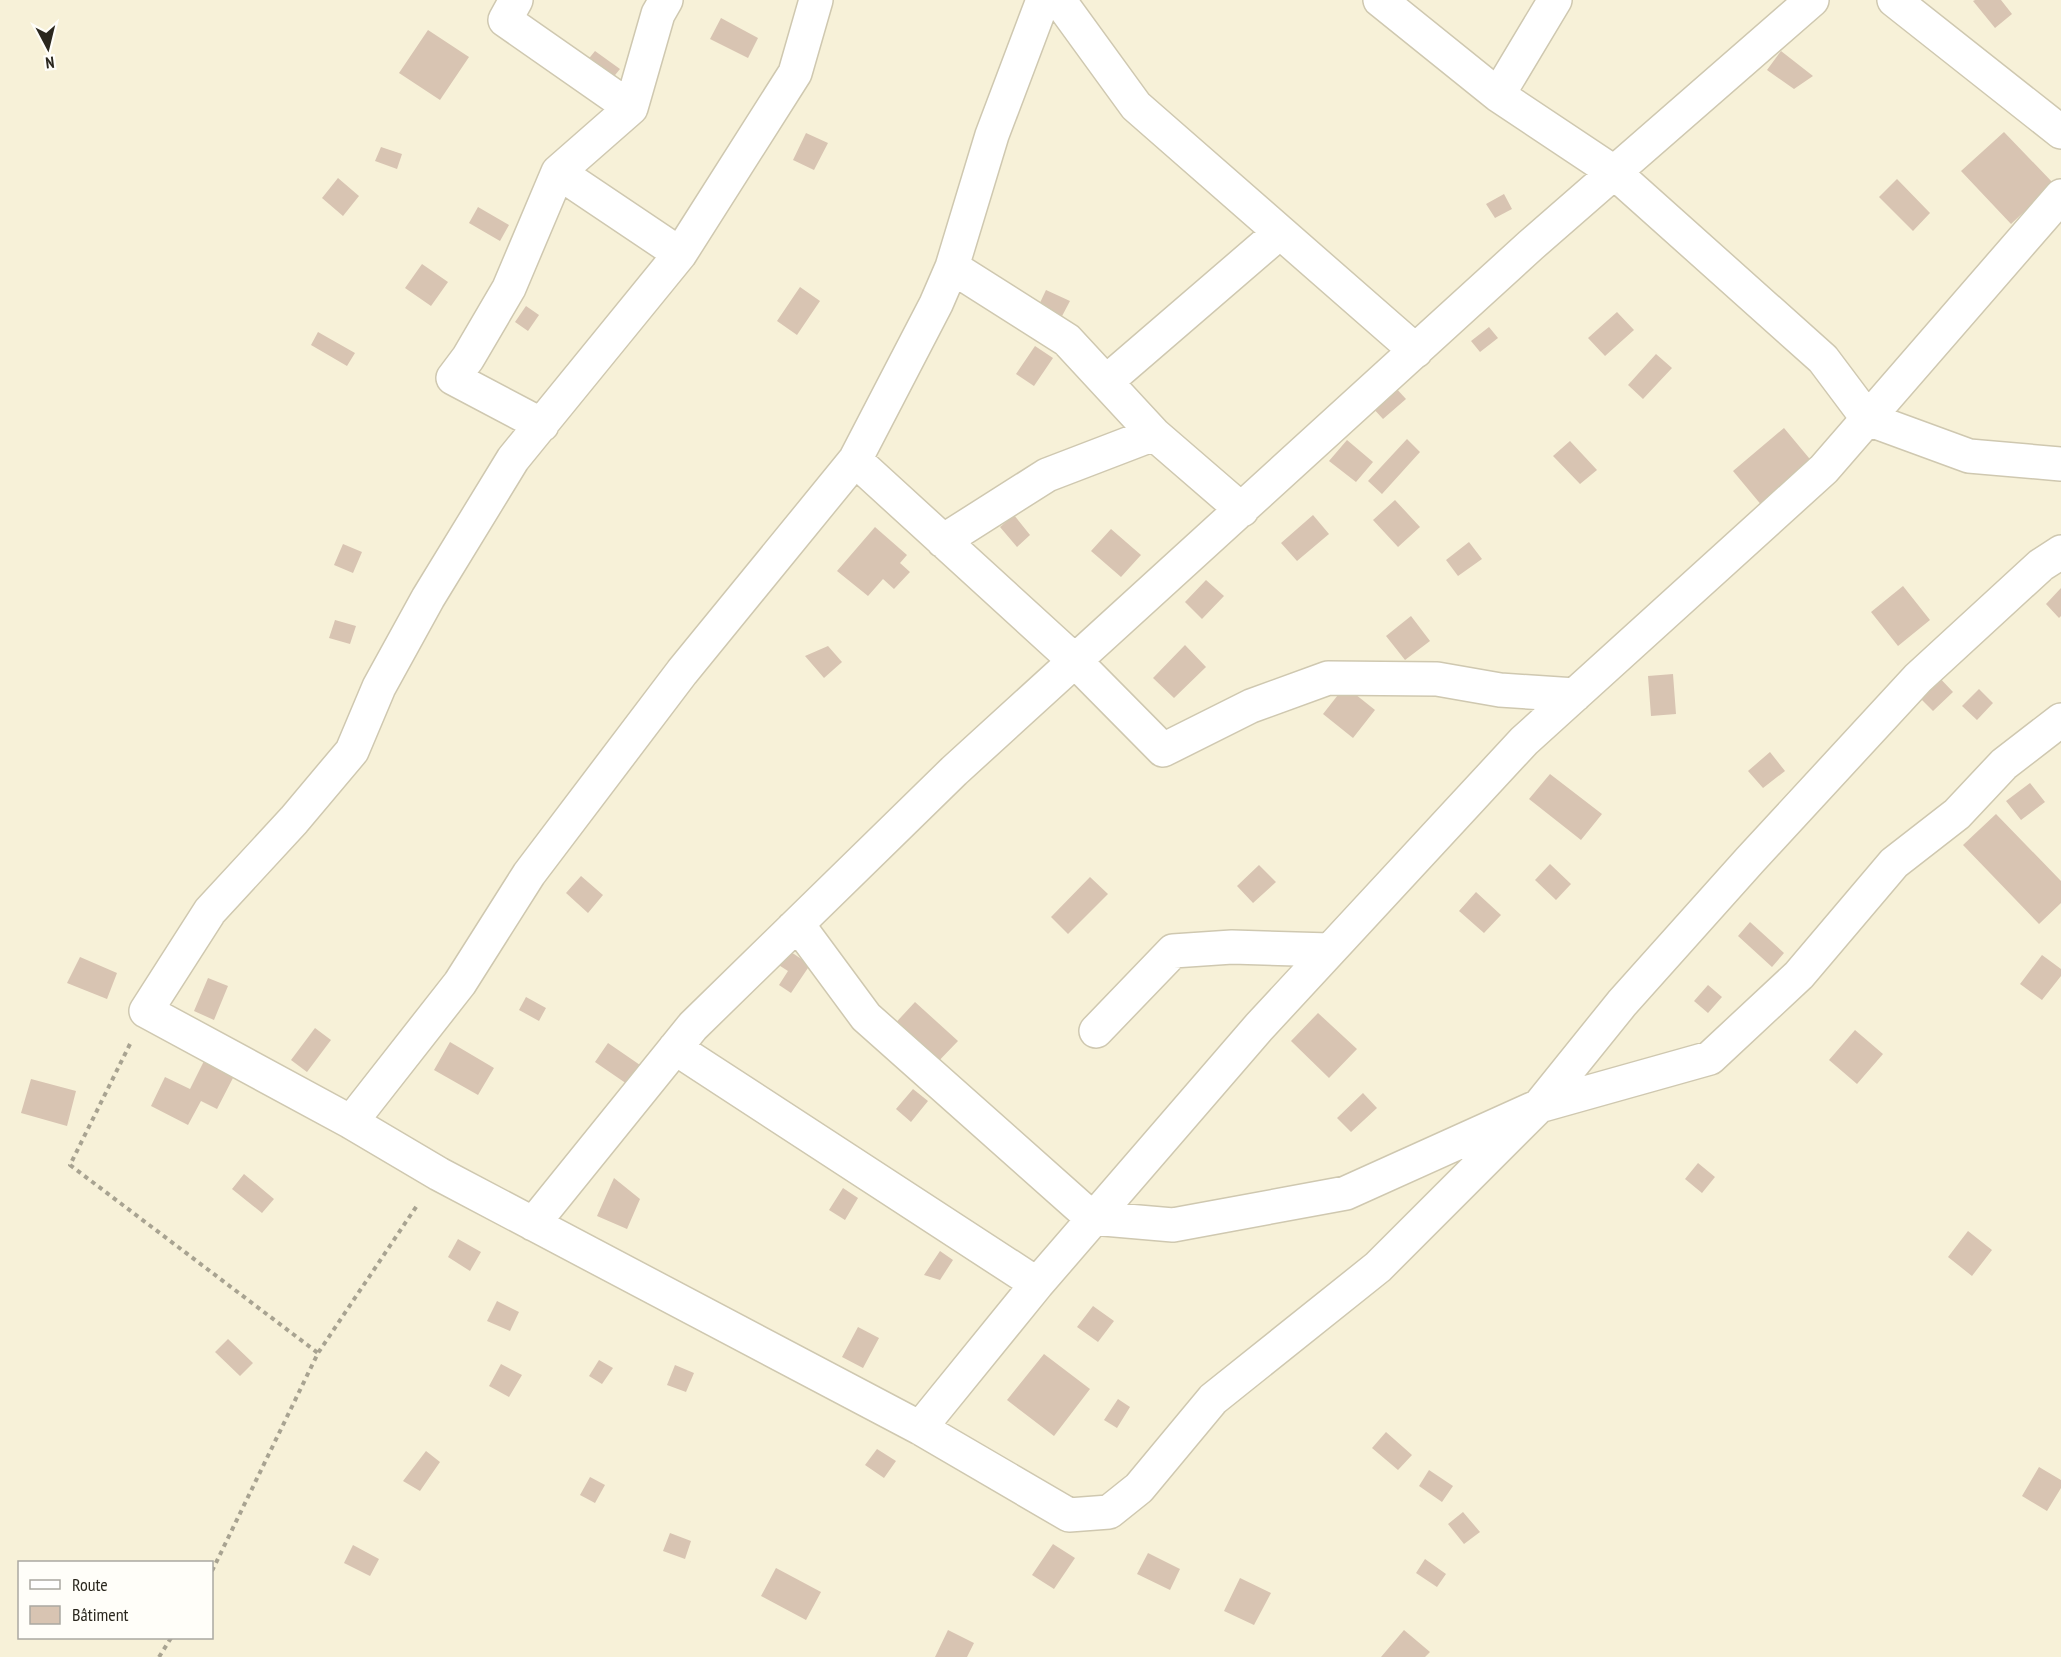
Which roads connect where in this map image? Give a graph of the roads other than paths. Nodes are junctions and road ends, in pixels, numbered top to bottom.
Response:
1 (516, 0) edge
2 (666, 0) edge
3 (816, 0) edge
4 (1043, 0) edge
5 (1059, 0) edge
6 (1380, 0) edge
7 (1555, 0) edge
8 (1812, 0) edge
9 (1894, 0) edge
10 (1498, 95) junction
11 (631, 108) junction
12 (2061, 132) edge
13 (558, 172) junction
14 (1615, 172) junction
15 (2061, 196) edge
16 (1279, 233) junction
17 (680, 255) junction
18 (952, 267) junction
19 (1416, 351) junction
20 (1106, 382) junction
21 (1868, 419) junction
22 (542, 425) junction
23 (1154, 434) junction
24 (855, 460) junction
25 (2061, 464) edge
26 (1242, 510) junction
27 (943, 541) junction
28 (2061, 552) edge
29 (1075, 661) junction
30 (1575, 695) junction
31 (2061, 720) edge
32 (794, 928) junction
33 (1330, 950) junction
34 (1096, 1031) dead end
35 (675, 1048) junction
36 (1539, 1106) junction
37 (351, 1122) junction
38 (1092, 1218) junction
39 (533, 1224) junction
40 (1037, 1284) junction
41 (920, 1428) junction

1 - 11 street
2 - 11 street
3 - 17 street
4 - 18 street
5 - 16 street
6 - 10 street
7 - 10 street
8 - 14 street
9 - 12 street
10 - 14 street
11 - 13 street
13 - 17 street
13 - 22 street
14 - 19 street
14 - 21 street
15 - 21 street
16 - 19 street
16 - 20 street
17 - 22 street
18 - 20 street
18 - 24 street
19 - 26 street
20 - 23 street
21 - 25 street
21 - 30 street
22 - 37 street
23 - 26 street
23 - 27 street
24 - 27 street
24 - 37 street
26 - 29 street
27 - 29 street
28 - 36 street
29 - 30 street
29 - 32 street
30 - 33 street
31 - 36 street
32 - 35 street
32 - 38 street
33 - 34 street
33 - 38 street
35 - 39 street
35 - 40 street
36 - 38 street
36 - 41 street
37 - 39 street
38 - 40 street
39 - 41 street
40 - 41 street

